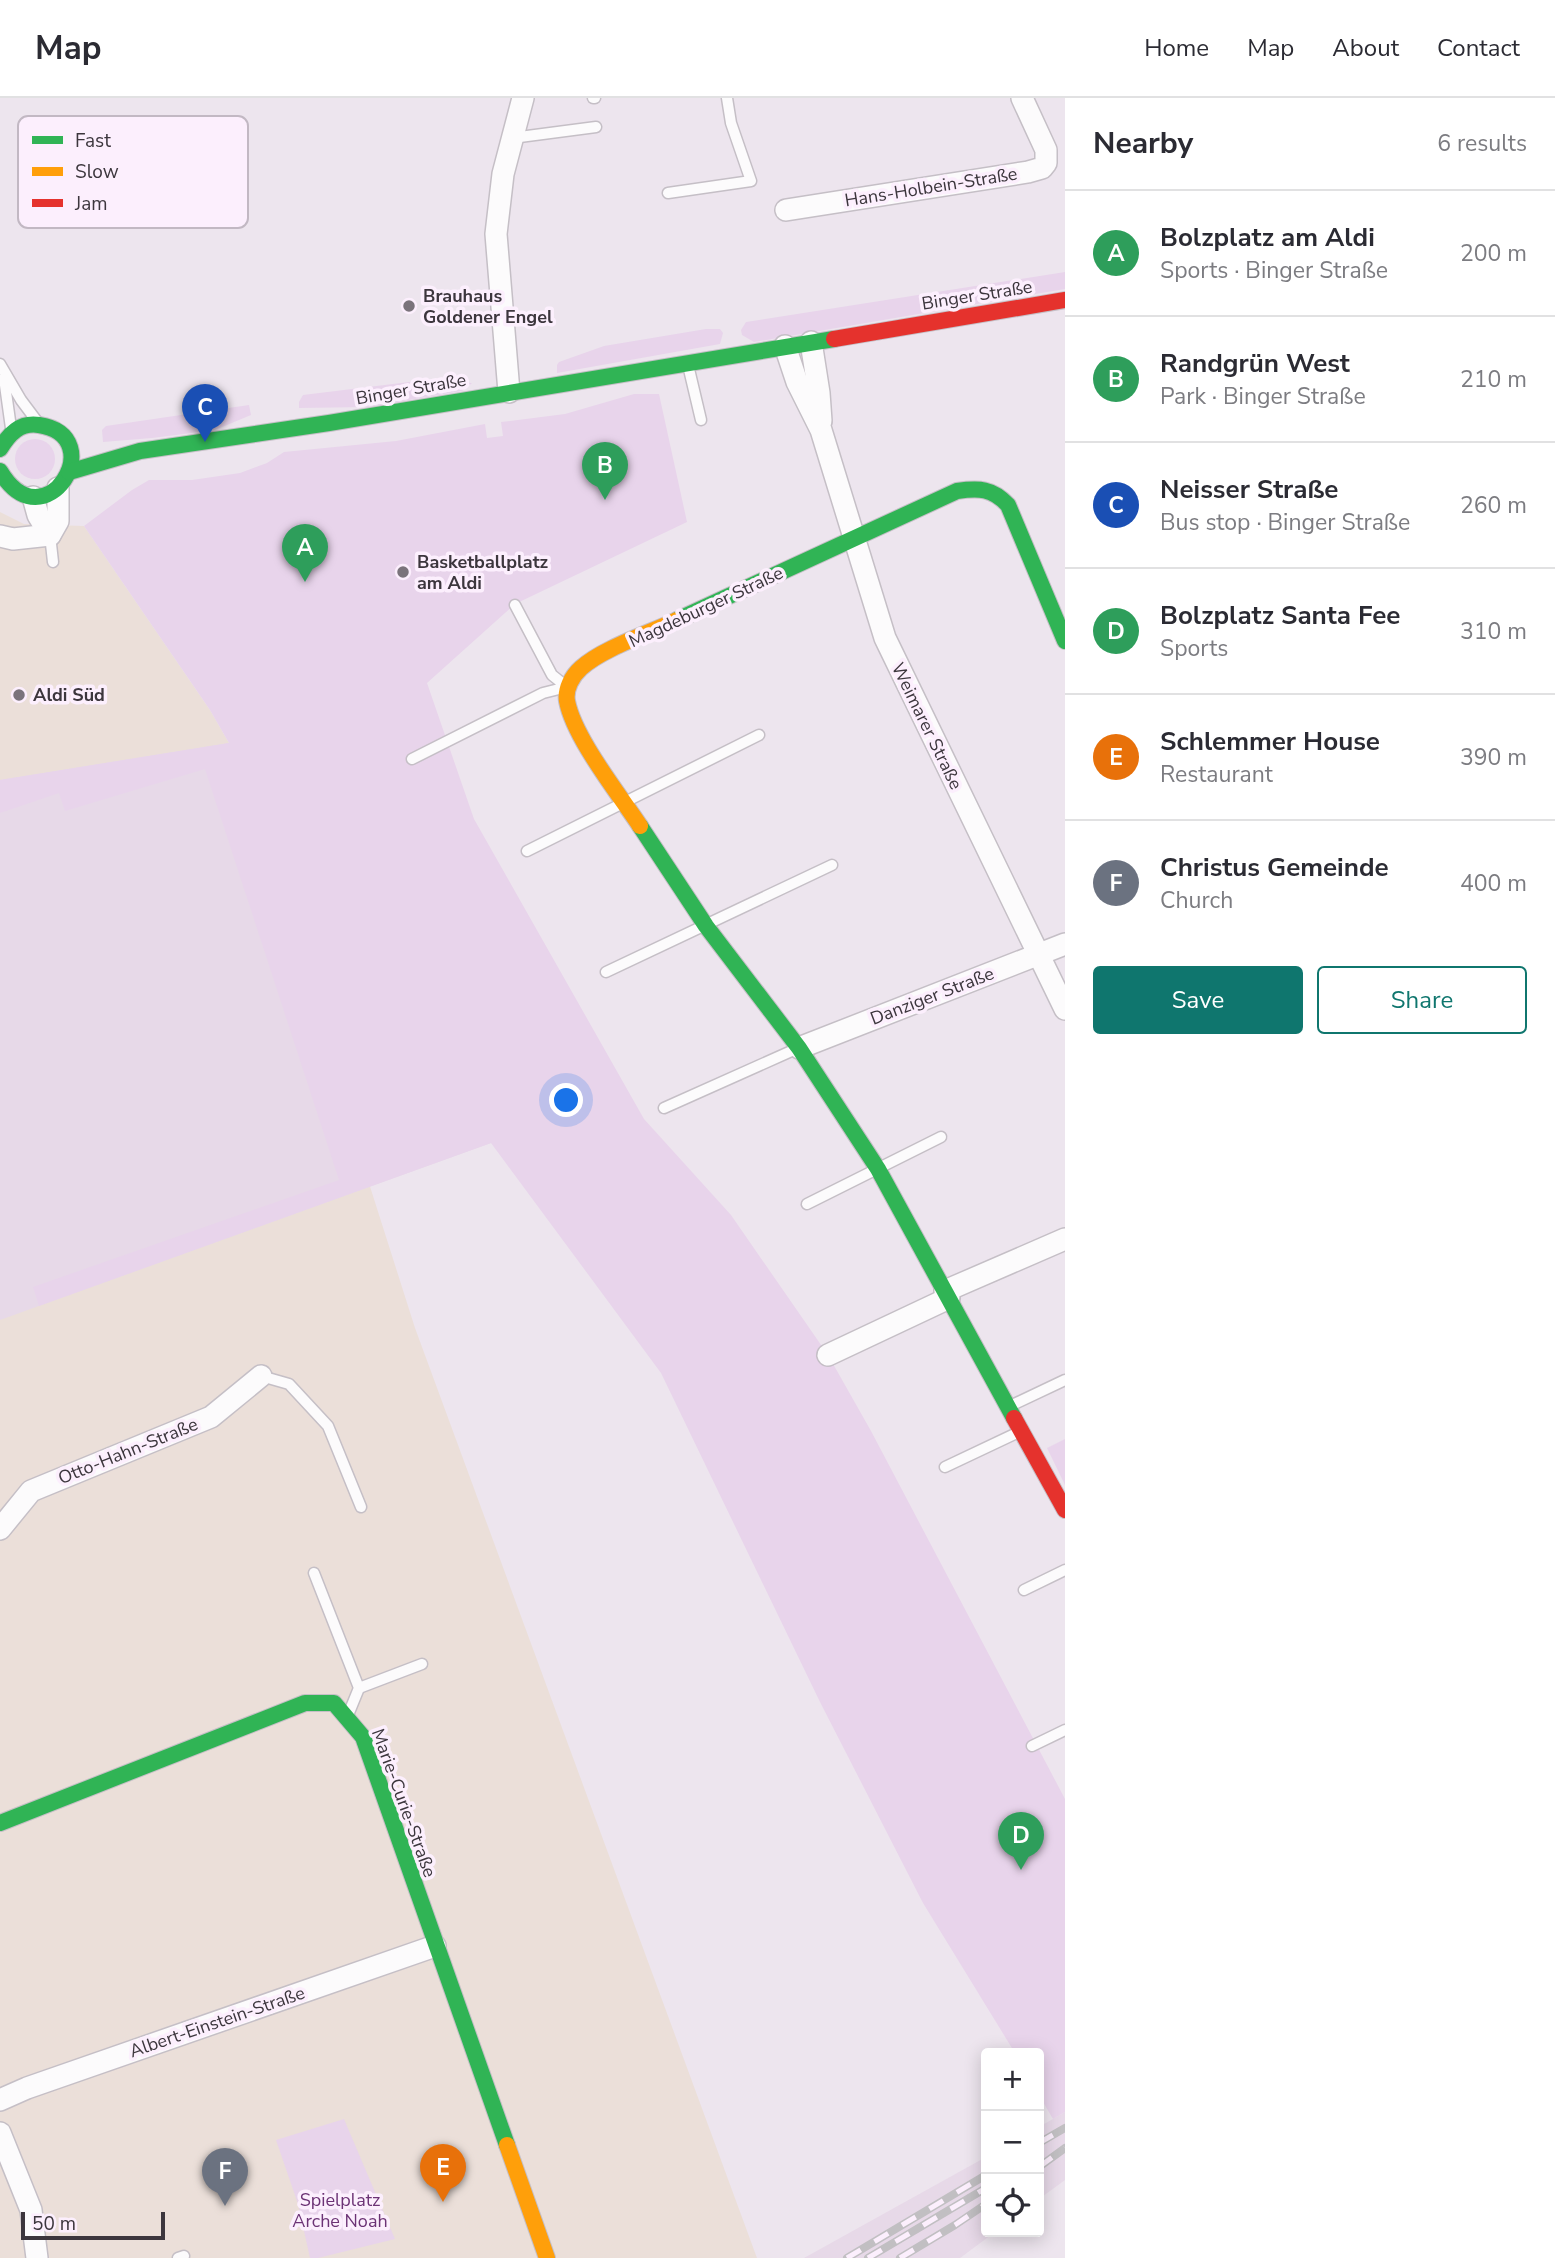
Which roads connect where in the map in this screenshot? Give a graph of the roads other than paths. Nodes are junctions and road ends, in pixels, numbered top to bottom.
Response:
1 (523, 98) edge
2 (727, 98) edge
3 (1022, 98) edge
4 (596, 127) dead end
5 (512, 138) junction
6 (668, 193) dead end
7 (786, 210) dead end
8 (1065, 300) edge
9 (811, 342) junction
10 (785, 346) junction
11 (688, 363) junction
12 (2, 368) edge
13 (509, 393) junction
14 (701, 420) dead end
15 (40, 424) junction
16 (821, 430) junction
17 (12, 431) junction
18 (66, 441) junction
19 (0, 449) edge
20 (140, 451) junction
21 (0, 471) edge
22 (64, 480) junction
23 (4, 485) edge
24 (33, 497) junction
25 (50, 535) junction
26 (0, 536) edge
27 (854, 539) junction
28 (53, 562) dead end
29 (514, 605) dead end
30 (1065, 641) edge
31 (567, 687) junction
32 (759, 735) dead end
33 (412, 759) dead end
34 (624, 802) junction
35 (527, 851) dead end
36 (832, 865) dead end
37 (706, 926) junction
38 (1065, 944) edge
39 (1039, 955) junction
40 (606, 972) dead end
41 (1065, 1009) edge
42 (799, 1048) junction
43 (664, 1108) dead end
44 (941, 1137) dead end
45 (878, 1169) junction
46 (807, 1204) dead end
47 (1065, 1239) edge
48 (947, 1294) junction
49 (828, 1355) dead end
50 (261, 1376) joint
51 (1065, 1380) edge
52 (1008, 1407) junction
53 (1021, 1431) junction
54 (945, 1467) dead end
55 (361, 1507) dead end
56 (1065, 1510) edge
57 (0, 1529) edge
58 (1065, 1570) edge
59 (314, 1573) dead end
60 (1024, 1590) dead end
61 (422, 1664) dead end
62 (359, 1688) junction
63 (346, 1717) junction
64 (1065, 1730) edge
65 (1032, 1746) dead end
66 (0, 1823) edge
67 (435, 1946) junction
68 (0, 2100) edge
69 (0, 2133) edge
70 (37, 2258) edge
71 (547, 2258) edge

1 - 5 street
2 - 6 lane
3 - 7 street, Hans-Holbein-Straße
4 - 5 lane
5 - 13 street
8 - 9 street, Binger Straße
9 - 10 street, Binger Straße
9 - 16 street, Weimarer Straße
10 - 11 street, Binger Straße
10 - 16 street, Weimarer Straße
11 - 13 street, Binger Straße
11 - 14 lane
12 - 15 lane
12 - 17 lane
13 - 20 street, Binger Straße
15 - 17 street
15 - 18 street, Binger Straße
16 - 27 street, Weimarer Straße
17 - 19 street
18 - 20 street, Binger Straße
18 - 22 street
20 - 22 street, Binger Straße
21 - 23 street
22 - 24 street, Binger Straße
22 - 25 street
23 - 24 street
24 - 25 street
25 - 26 street
25 - 28 lane
27 - 30 street, Magdeburger Straße
27 - 31 street, Magdeburger Straße
27 - 39 street, Weimarer Straße
29 - 31 lane
31 - 33 lane, Magdeburger Straße
31 - 34 street
32 - 34 lane
34 - 35 lane
34 - 37 street
36 - 37 lane
37 - 40 lane
37 - 42 street
38 - 39 street, Danziger Straße
39 - 41 street, Weimarer Straße
39 - 42 street, Danziger Straße
42 - 43 lane
42 - 45 street
44 - 45 lane
45 - 46 lane
45 - 48 street
47 - 48 street
48 - 49 street
48 - 52 street
50 - 55 lane
50 - 57 street, Otto-Hahn-Straße
51 - 52 lane
52 - 53 street
53 - 54 lane
53 - 56 street
58 - 60 lane
59 - 62 lane
61 - 62 lane
62 - 63 lane
63 - 66 street, Marie-Curie-Straße
63 - 67 street, Marie-Curie-Straße
64 - 65 lane
67 - 68 street, Albert-Einstein-Straße
67 - 71 street, Marie-Curie-Straße
69 - 70 street

